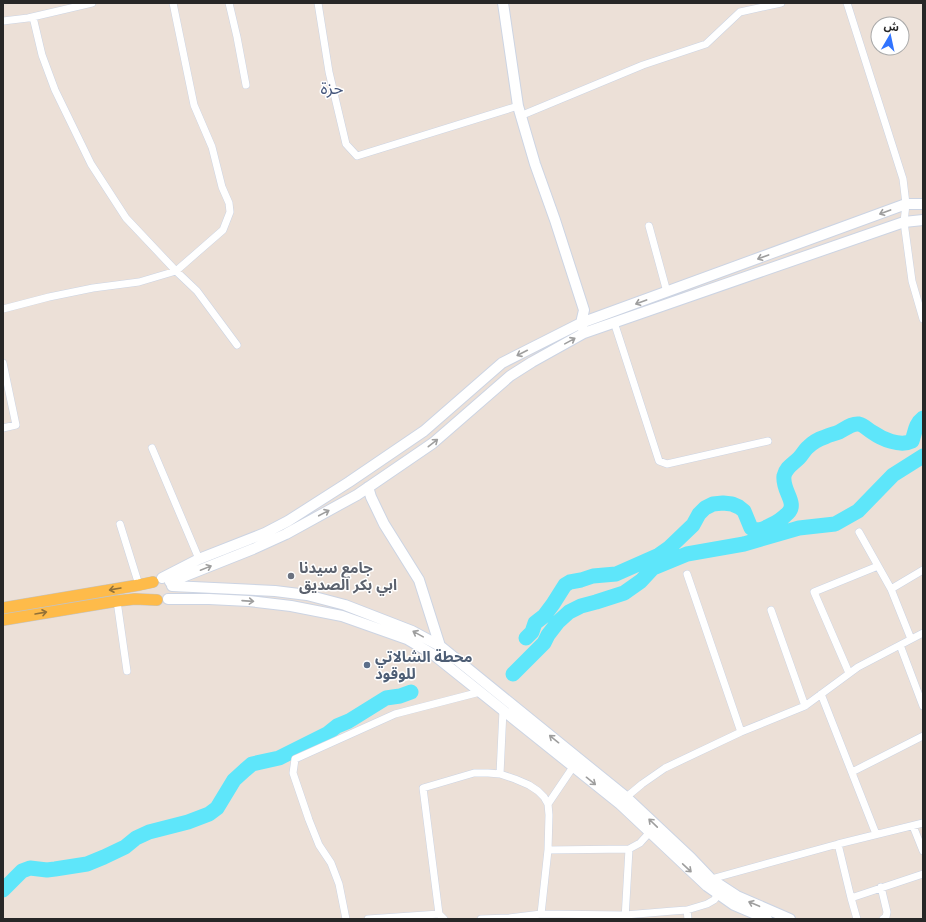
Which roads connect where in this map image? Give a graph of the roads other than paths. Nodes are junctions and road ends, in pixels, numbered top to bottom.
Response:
1 (92, 3) edge
2 (173, 3) edge
3 (229, 3) edge
4 (318, 3) edge
5 (503, 3) edge
6 (781, 3) edge
7 (848, 3) edge
8 (34, 17) junction
9 (3, 21) edge
10 (246, 85) dead end
11 (519, 111) junction
12 (906, 204) junction
13 (923, 204) edge
14 (923, 220) edge
15 (904, 222) junction
16 (649, 226) dead end
17 (176, 271) junction
18 (667, 292) junction
19 (3, 309) edge
20 (584, 310) junction
21 (923, 319) edge
22 (614, 322) junction
23 (597, 323) junction
24 (582, 328) junction
25 (237, 345) dead end
26 (3, 363) edge
27 (3, 428) edge
28 (768, 442) dead end
29 (152, 448) dead end
30 (368, 488) junction
31 (120, 524) dead end
32 (859, 532) dead end
33 (199, 559) junction
34 (878, 566) junction
35 (923, 570) edge
36 (687, 574) dead end
37 (164, 582) junction
38 (139, 585) junction
39 (892, 590) junction
40 (162, 599) junction
41 (117, 601) junction
42 (3, 608) edge
43 (771, 610) dead end
44 (3, 620) edge
45 (923, 634) edge
46 (911, 640) junction
47 (900, 645) junction
48 (440, 646) junction
49 (127, 671) dead end
50 (849, 673) junction
51 (480, 692) junction
52 (821, 694) junction
53 (806, 706) junction
54 (923, 706) edge
55 (503, 710) junction
56 (741, 732) junction
57 (923, 736) edge
58 (573, 767) junction
59 (852, 772) junction
60 (500, 774) junction
61 (623, 801) junction
62 (548, 804) junction
63 (923, 823) edge
64 (913, 826) junction
65 (649, 833) junction
66 (876, 834) junction
67 (838, 844) junction
68 (630, 849) junction
69 (548, 850) junction
70 (923, 851) edge
71 (923, 874) edge
72 (709, 882) junction
73 (881, 888) junction
74 (718, 894) junction
75 (851, 898) junction
76 (687, 910) junction
77 (541, 914) junction
78 (441, 916) edge
79 (625, 917) edge
80 (346, 919) edge
81 (368, 919) edge
82 (481, 919) edge
83 (688, 919) edge
84 (766, 919) edge
85 (790, 919) edge
86 (857, 919) edge
87 (884, 919) edge

1 - 8 street
2 - 17 street
3 - 10 street
4 - 11 street
5 - 11 main road
6 - 11 street
7 - 12 street
8 - 9 street
8 - 17 street
11 - 20 main road
12 - 13 main road
12 - 15 street
12 -> 18 main road
14 - 15 main road
15 - 21 street
15 - 22 main road
16 - 18 street
17 - 19 street
17 - 25 street
18 -> 23 main road
20 - 23 main road
20 - 24 main road
22 - 23 main road
22 - 28 street
23 - 24 main road
30 -> 24 main road
24 -> 33 main road
26 - 27 street
29 - 33 street
37 -> 30 main road
30 - 48 main road
31 - 38 street
32 - 34 street
33 - 37 main road
34 - 39 street
34 - 50 street
35 - 39 street
36 - 56 street
37 - 38 main road
37 - 40 main road
37 - 40 main road
48 -> 37 main road
38 -> 42 main road
39 - 46 street
40 - 41 main road
40 -> 51 main road
44 -> 41 main road
41 - 49 street
43 - 53 street
45 - 46 street
46 - 47 street
47 - 50 street
47 - 54 street
61 -> 48 main road
50 - 52 street
51 - 55 main road
51 - 80 street
52 - 53 street
52 - 59 street
53 - 56 street
55 - 58 main road
55 - 60 street
56 - 61 street
57 - 59 street
58 -> 61 main road
58 - 62 street
59 - 66 street
60 - 62 street
60 - 78 street
61 - 65 main road
72 -> 61 main road
62 - 69 street
63 - 64 street
64 - 66 street
64 - 70 street
65 - 68 street
65 -> 72 main road
66 - 67 street
67 - 72 street
67 - 75 street
68 - 69 street
68 - 79 street
69 - 77 street
71 - 73 street
72 - 74 main road
85 -> 72 main road
73 - 75 street
73 - 87 street
74 - 76 street
74 - 84 main road
75 - 86 street
76 - 79 street
76 - 83 street
77 - 79 street
77 - 82 street
78 - 81 street

